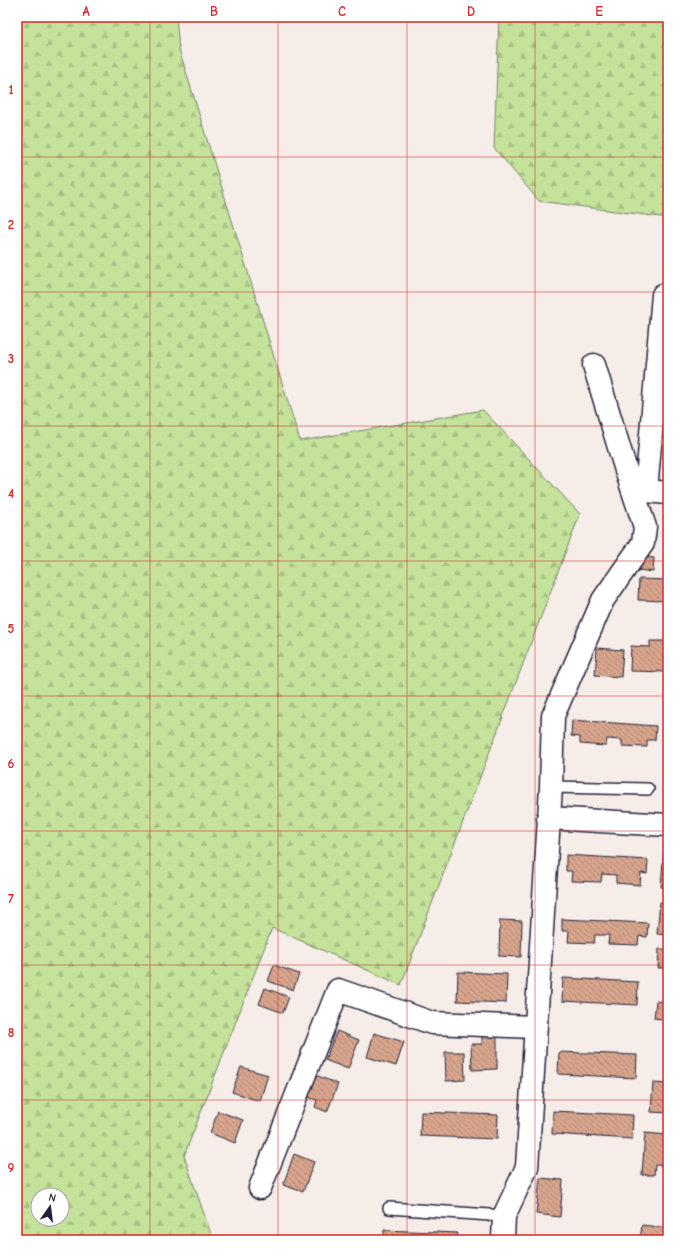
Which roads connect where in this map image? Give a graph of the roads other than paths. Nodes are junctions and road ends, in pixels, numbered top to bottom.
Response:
1 (668, 296) edge
2 (594, 365) dead end
3 (660, 418) edge
4 (668, 493) edge
5 (550, 787) junction
6 (648, 789) dead end
7 (548, 818) junction
8 (668, 825) edge
9 (535, 1027) junction
10 (260, 1188) dead end
11 (389, 1208) dead end
12 (504, 1216) junction
13 (503, 1240) edge

1 - 3 street
2 - 5 street
3 - 4 street
5 - 6 lane
5 - 7 street
7 - 8 street
7 - 9 street
9 - 10 street
9 - 12 street
11 - 12 lane
12 - 13 street

